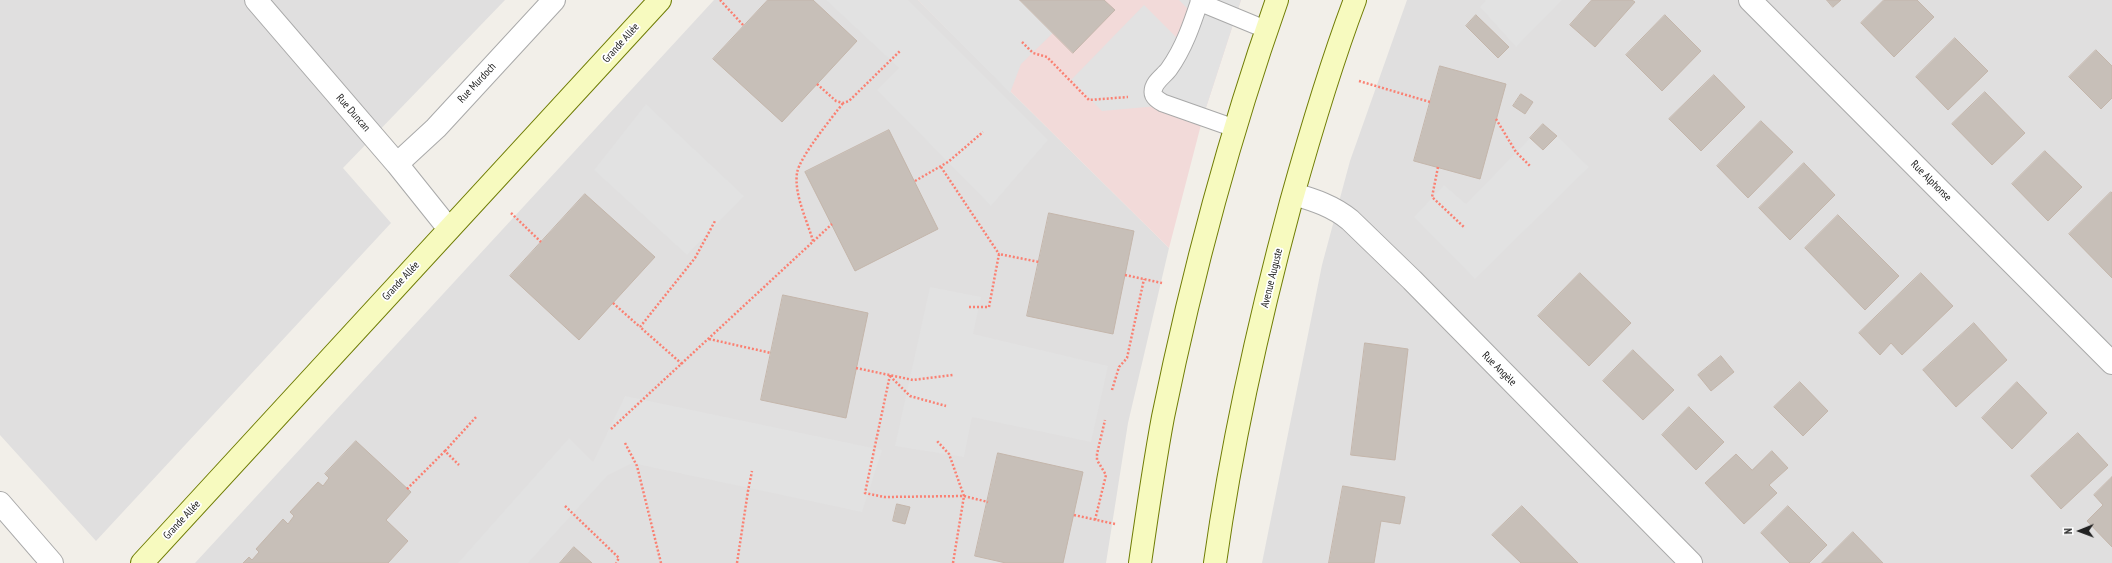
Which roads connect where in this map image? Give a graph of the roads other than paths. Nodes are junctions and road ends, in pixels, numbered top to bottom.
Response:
1 (256, 0) edge
2 (554, 0) edge
3 (660, 0) edge
4 (1277, 0) edge
5 (1355, 0) edge
6 (1750, 0) edge
7 (1199, 1) edge
8 (1267, 30) junction
9 (1234, 128) junction
10 (397, 164) junction
11 (1294, 194) junction
12 (449, 229) junction
13 (2112, 363) edge
14 (0, 503) edge
15 (52, 563) edge
16 (142, 563) edge
17 (1140, 563) edge
18 (1215, 563) edge
19 (1691, 563) edge

1 - 10 street, Rue Duncan
2 - 10 street, Rue Murdoch
3 - 12 main road, Grande Allée
4 - 8 main road
5 - 11 main road, Avenue Auguste
6 - 13 street, Rue Alphonse
7 - 8 lane
7 - 9 lane
8 - 9 main road
9 - 17 main road
10 - 12 street, Rue Duncan
11 - 18 main road, Avenue Auguste
11 - 19 street, Rue Angèle
12 - 16 main road, Grande Allée
14 - 15 street

